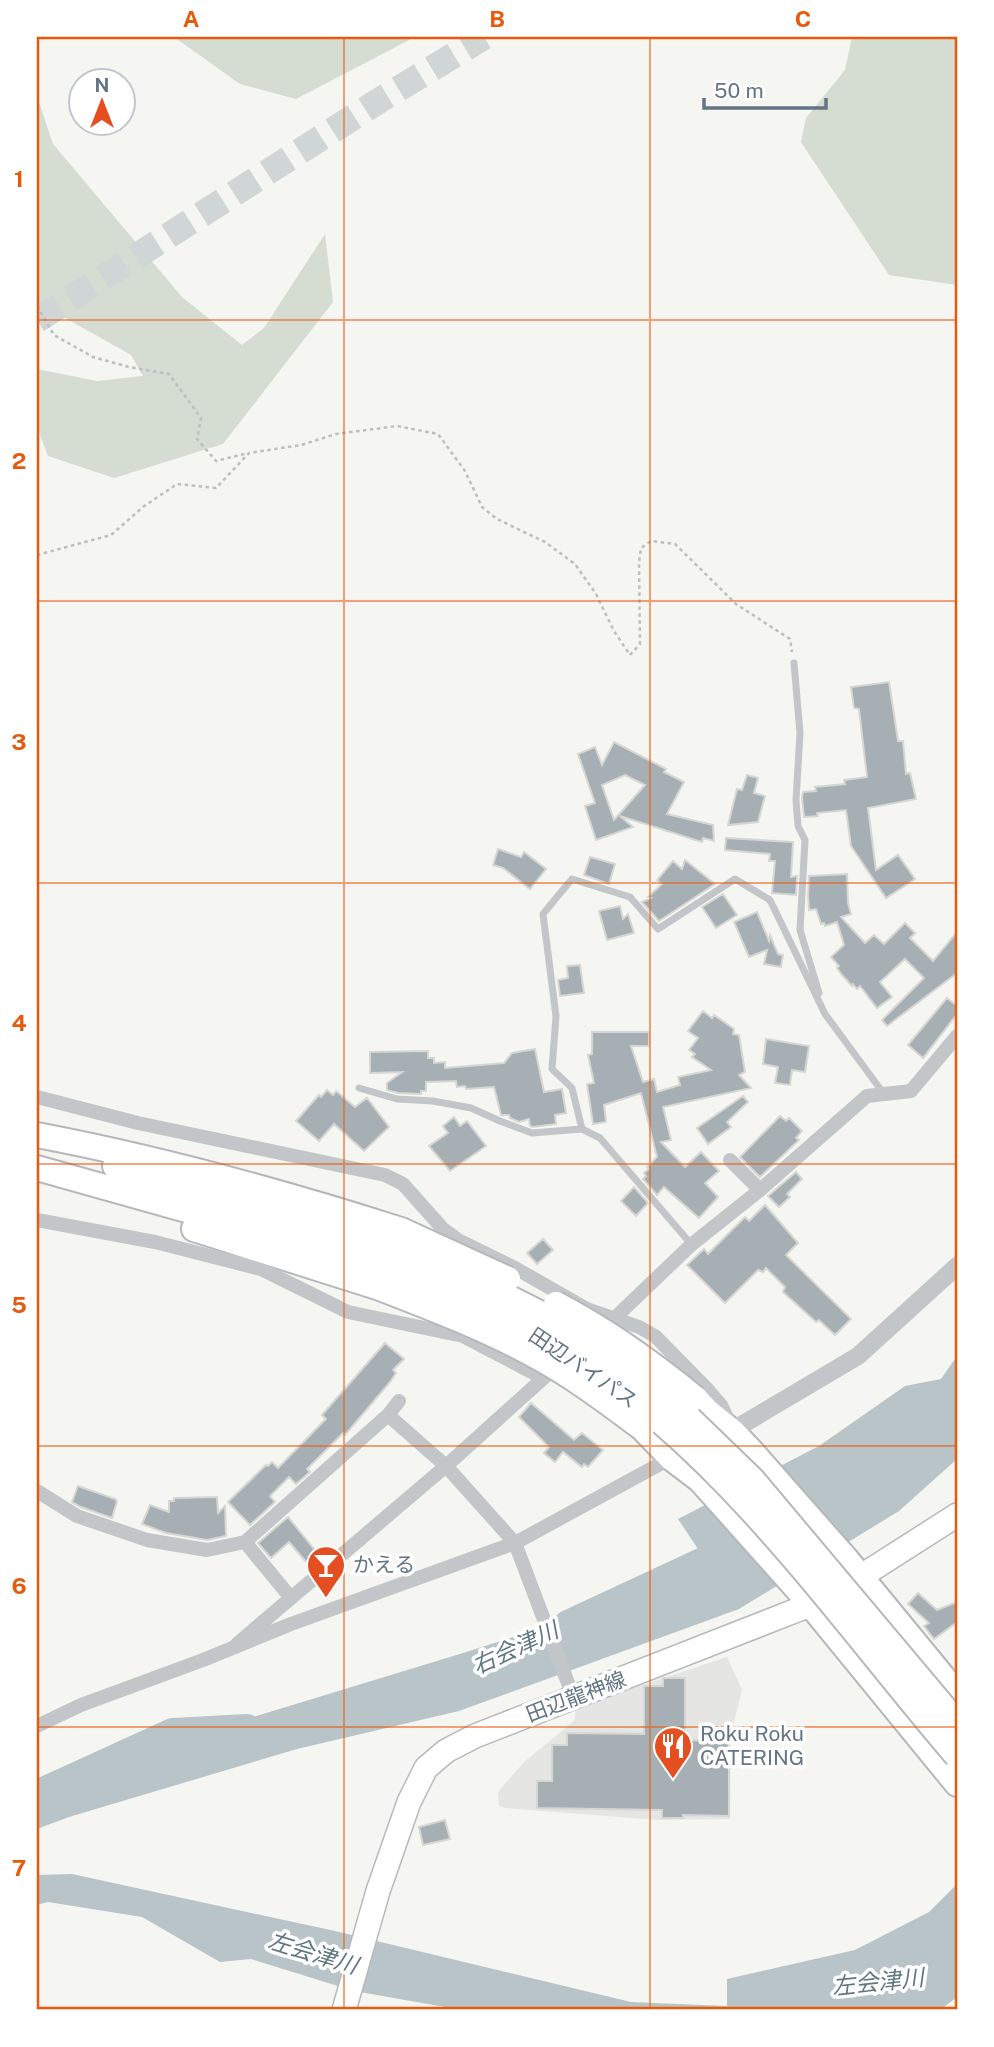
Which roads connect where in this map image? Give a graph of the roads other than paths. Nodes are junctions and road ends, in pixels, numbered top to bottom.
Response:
1 (794, 663) road end
2 (825, 1014) junction
3 (957, 1036) edge
4 (359, 1088) dead end
5 (884, 1094) junction
6 (37, 1097) edge
7 (582, 1129) junction
8 (37, 1135) edge
9 (37, 1145) edge
10 (730, 1160) dead end
11 (37, 1168) edge
12 (37, 1178) edge
13 (760, 1190) junction
14 (37, 1220) edge
15 (691, 1245) junction
16 (390, 1260) junction
17 (957, 1267) edge
18 (615, 1319) junction
19 (543, 1378) junction
20 (399, 1401) dead end
21 (388, 1415) junction
22 (733, 1432) junction
23 (671, 1458) junction
24 (446, 1466) junction
25 (37, 1490) edge
26 (957, 1515) edge
27 (245, 1542) junction
28 (517, 1549) junction
29 (853, 1568) junction
30 (291, 1598) junction
31 (805, 1599) junction
32 (237, 1644) junction
33 (571, 1691) junction
34 (957, 1694) edge
35 (957, 1723) edge
36 (37, 1726) edge
37 (947, 1758) edge
38 (957, 1784) edge
39 (344, 2010) edge

1 - 2 lane
2 - 5 lane
2 - 7 lane
3 - 5 street
4 - 7 lane
5 - 13 street
6 - 18 street
7 - 15 lane
8 - 16 highway
9 - 16 highway, 田辺バイパス
10 - 13 street
11 - 16 highway, 田辺バイパス
12 - 16 highway
13 - 15 street
14 - 19 street
15 - 18 street
16 - 22 highway, bridge
16 - 23 highway, bridge
16 - 35 highway, 田辺バイパス, bridge
16 - 37 highway, 田辺バイパス, bridge
17 - 22 street
18 - 19 street
18 - 22 street
19 - 24 street
20 - 21 street
21 - 24 street
21 - 27 street
22 - 23 street
22 - 29 highway
23 - 28 street
23 - 31 highway
24 - 28 street
24 - 30 street
25 - 27 street
26 - 29 main road, 田辺龍神線
27 - 30 street
28 - 32 street
28 - 33 street
29 - 31 main road, 田辺龍神線
29 - 34 highway
30 - 32 street
31 - 33 main road, 田辺龍神線
31 - 37 highway
32 - 36 street
33 - 39 main road, 田辺龍神線
37 - 38 highway

